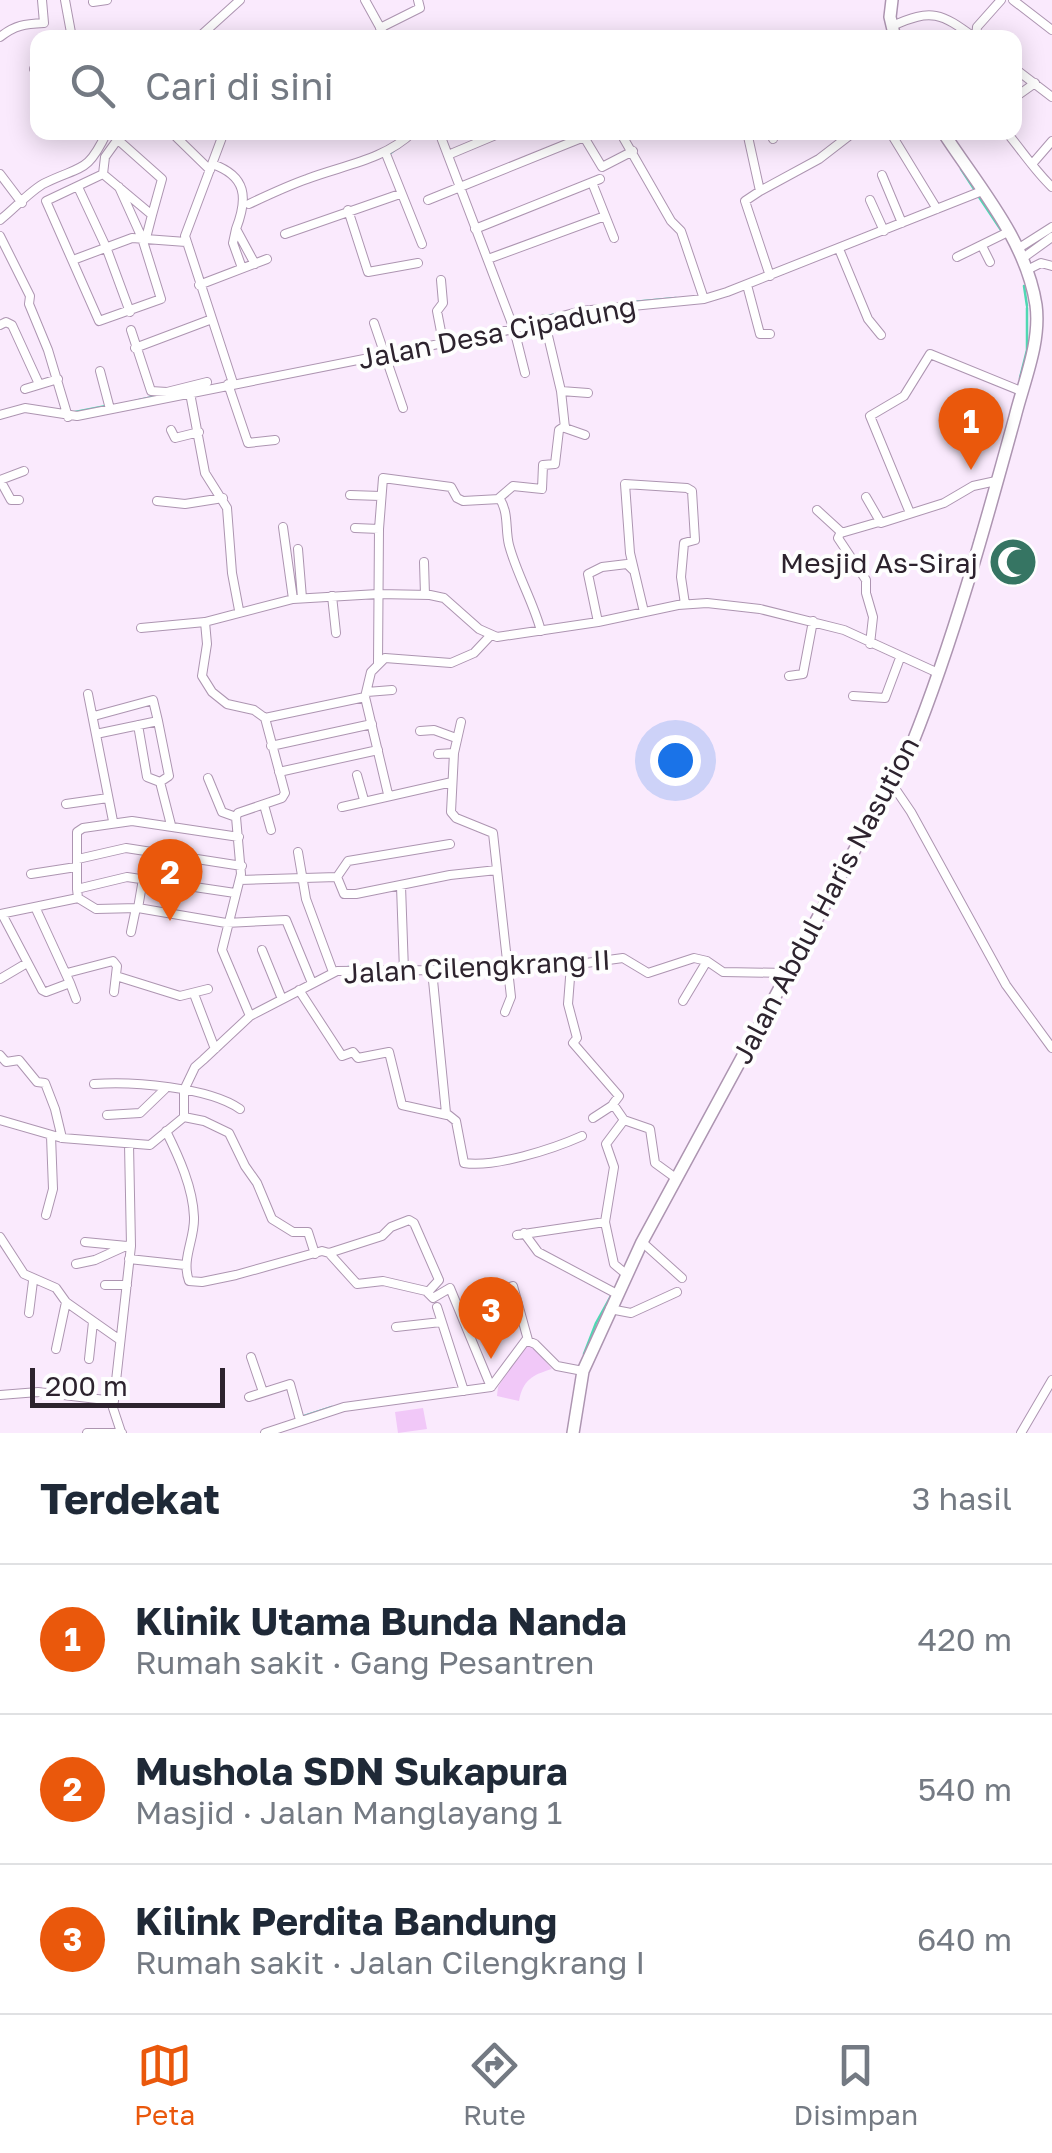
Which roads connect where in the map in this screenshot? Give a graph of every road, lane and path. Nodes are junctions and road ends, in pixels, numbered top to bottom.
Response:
1 (42, 0) edge
2 (65, 0) edge
3 (107, 0) edge
4 (240, 0) edge
5 (364, 0) edge
6 (418, 0) edge
7 (892, 0) edge
8 (1001, 0) edge
9 (1013, 0) edge
10 (93, 2) edge
11 (892, 24) edge
12 (380, 28) joint
13 (71, 30) edge
14 (207, 30) edge
15 (963, 30) edge
16 (976, 30) edge
17 (1052, 30) edge
18 (0, 37) edge
19 (1022, 74) edge
20 (1035, 83) junction
21 (1022, 92) edge
22 (1052, 97) edge
23 (101, 140) edge
24 (117, 140) edge
25 (124, 140) edge
26 (181, 140) edge
27 (221, 140) edge
28 (406, 140) edge
29 (443, 140) edge
30 (484, 140) edge
31 (571, 140) edge
32 (586, 140) edge
33 (625, 140) edge
34 (748, 140) edge
35 (843, 140) edge
36 (895, 140) edge
37 (948, 140) edge
38 (1013, 140) edge
39 (1052, 140) edge
40 (633, 151) junction
41 (386, 154) junction
42 (448, 155) junction
43 (1033, 163) junction
44 (211, 167) junction
45 (0, 174) edge
46 (104, 174) junction
47 (882, 175) dead end
48 (460, 186) junction
49 (78, 187) junction
50 (119, 187) junction
51 (1052, 187) edge
52 (760, 191) junction
53 (982, 192) junction
54 (400, 194) junction
55 (428, 200) dead end
56 (870, 200) dead end
57 (22, 203) junction
58 (249, 204) dead end
59 (937, 209) junction
60 (348, 210) junction
61 (152, 215) junction
62 (605, 216) junction
63 (0, 220) edge
64 (902, 224) junction
65 (1052, 228) edge
66 (236, 229) junction
67 (475, 229) junction
68 (884, 231) junction
69 (1008, 232) junction
70 (285, 234) dead end
71 (0, 236) edge
72 (144, 238) junction
73 (614, 238) dead end
74 (1052, 238) edge
75 (186, 242) junction
76 (422, 244) dead end
77 (982, 246) junction
78 (106, 247) junction
79 (840, 249) junction
80 (957, 257) dead end
81 (267, 259) dead end
82 (488, 259) junction
83 (1023, 259) junction
84 (73, 260) junction
85 (990, 262) dead end
86 (418, 263) dead end
87 (255, 264) junction
88 (1052, 266) edge
89 (242, 268) junction
90 (770, 276) junction
91 (440, 280) dead end
92 (200, 285) junction
93 (747, 285) junction
94 (600, 294) dead end
95 (703, 297) junction
96 (602, 308) junction
97 (130, 312) junction
98 (212, 319) junction
99 (544, 319) junction
100 (374, 323) dead end
101 (0, 325) edge
102 (514, 329) junction
103 (131, 330) dead end
104 (770, 334) dead end
105 (881, 335) dead end
106 (443, 342) junction
107 (135, 348) junction
108 (384, 354) junction
109 (100, 371) dead end
110 (525, 373) dead end
111 (58, 379) junction
112 (207, 382) dead end
113 (40, 384) junction
114 (231, 384) junction
115 (25, 388) dead end
116 (1022, 390) junction
117 (561, 392) junction
118 (190, 393) junction
119 (588, 393) dead end
120 (403, 408) dead end
121 (110, 409) junction
122 (0, 415) edge
123 (68, 416) junction
124 (565, 426) junction
125 (172, 430) dead end
126 (199, 432) junction
127 (585, 435) dead end
128 (275, 440) dead end
129 (24, 471) dead end
130 (0, 480) edge
131 (996, 480) junction
132 (350, 495) dead end
133 (381, 496) junction
134 (866, 497) dead end
135 (222, 498) junction
136 (499, 498) junction
137 (19, 500) dead end
138 (158, 500) dead end
139 (817, 510) dead end
140 (910, 514) junction
141 (879, 522) junction
142 (283, 527) dead end
143 (355, 528) dead end
144 (379, 529) junction
145 (841, 533) junction
146 (298, 549) dead end
147 (424, 562) dead end
148 (634, 570) junction
149 (378, 594) junction
150 (332, 596) junction
151 (425, 596) junction
152 (297, 599) junction
153 (685, 604) junction
154 (239, 610) junction
155 (644, 612) junction
156 (204, 622) junction
157 (598, 622) junction
158 (813, 622) junction
159 (140, 628) dead end
160 (540, 631) junction
161 (336, 633) dead end
162 (490, 636) junction
163 (870, 644) junction
164 (900, 658) junction
165 (378, 662) junction
166 (938, 674) junction
167 (789, 676) dead end
168 (392, 690) dead end
169 (88, 694) dead end
170 (366, 694) junction
171 (853, 696) dead end
172 (94, 716) junction
173 (265, 718) junction
174 (158, 721) junction
175 (462, 722) dead end
176 (372, 724) junction
177 (138, 726) junction
178 (420, 731) dead end
179 (96, 734) junction
180 (456, 738) junction
181 (271, 746) junction
182 (378, 750) junction
183 (454, 753) junction
184 (438, 754) dead end
185 (279, 772) junction
186 (358, 775) dead end
187 (208, 778) dead end
188 (160, 782) junction
189 (452, 782) junction
190 (892, 784) junction
191 (388, 794) junction
192 (108, 798) junction
193 (364, 800) junction
194 (66, 804) dead end
195 (264, 805) junction
196 (342, 807) dead end
197 (236, 817) junction
198 (114, 821) junction
199 (171, 825) junction
200 (271, 830) dead end
201 (238, 837) junction
202 (450, 844) dead end
203 (298, 852) dead end
204 (77, 863) junction
205 (242, 866) junction
206 (497, 870) junction
207 (32, 874) dead end
208 (337, 876) junction
209 (302, 878) junction
210 (143, 879) junction
211 (240, 880) junction
212 (401, 886) junction
213 (235, 893) junction
214 (77, 894) junction
215 (137, 908) junction
216 (36, 909) junction
217 (1, 914) edge
218 (226, 923) junction
219 (131, 932) dead end
220 (262, 950) dead end
221 (707, 961) junction
222 (26, 963) junction
223 (506, 964) junction
224 (571, 966) junction
225 (404, 970) junction
226 (432, 970) junction
227 (333, 972) junction
228 (67, 973) junction
229 (787, 973) junction
230 (116, 976) junction
231 (0, 979) edge
232 (70, 983) junction
233 (312, 983) junction
234 (208, 989) dead end
235 (298, 990) junction
236 (114, 992) dead end
237 (194, 994) junction
238 (76, 998) dead end
239 (282, 999) junction
240 (683, 1001) dead end
241 (505, 1012) dead end
242 (250, 1016) junction
243 (1052, 1048) edge
244 (215, 1049) junction
245 (0, 1055) edge
246 (94, 1084) dead end
247 (165, 1088) junction
248 (184, 1090) junction
249 (614, 1104) junction
250 (240, 1109) dead end
251 (107, 1115) dead end
252 (447, 1115) junction
253 (184, 1117) junction
254 (592, 1118) dead end
255 (0, 1120) edge
256 (624, 1120) junction
257 (166, 1131) junction
258 (51, 1136) junction
259 (582, 1136) dead end
260 (62, 1138) junction
261 (129, 1144) junction
262 (676, 1179) junction
263 (46, 1215) dead end
264 (605, 1222) junction
265 (0, 1237) edge
266 (86, 1242) dead end
267 (642, 1242) junction
268 (128, 1246) junction
269 (329, 1253) junction
270 (315, 1254) junction
271 (129, 1259) junction
272 (76, 1264) dead end
273 (185, 1266) junction
274 (626, 1274) junction
275 (682, 1278) dead end
276 (33, 1281) junction
277 (105, 1285) dead end
278 (127, 1285) junction
279 (428, 1292) junction
280 (677, 1292) dead end
281 (491, 1294) dead end
282 (617, 1294) junction
283 (66, 1302) junction
284 (437, 1308) dead end
285 (610, 1309) junction
286 (30, 1313) dead end
287 (93, 1322) junction
288 (441, 1322) junction
289 (396, 1327) dead end
290 (120, 1340) junction
291 (528, 1340) junction
292 (56, 1349) dead end
293 (251, 1357) dead end
294 (89, 1360) dead end
295 (583, 1371) junction
296 (1052, 1380) edge
297 (491, 1387) junction
298 (464, 1391) junction
299 (263, 1392) junction
300 (0, 1396) edge
301 (249, 1397) dead end
302 (114, 1401) junction
303 (300, 1420) junction
304 (122, 1432) edge
305 (87, 1433) edge
306 (265, 1433) edge
307 (573, 1433) edge
308 (1021, 1433) edge

1 - 18 street
2 - 13 street
3 - 10 street
4 - 14 street
5 - 12 street
6 - 12 street
7 - 11 highway
8 - 16 street
9 - 17 street
11 - 15 street
19 - 20 street
20 - 21 street
20 - 22 street
23 - 57 street
24 - 46 street
25 - 61 street
26 - 44 street
27 - 44 street
28 - 41 street
29 - 42 street
30 - 42 street
31 - 48 street
32 - 40 street
33 - 40 street
34 - 52 street
35 - 52 street
36 - 59 street
37 - 53 highway, Jalan Abdul Haris Nasution
38 - 43 street
39 - 43 street
40 - 95 street
41 - 54 street
41 - 58 street
42 - 48 street
43 - 51 street
44 - 66 street
44 - 75 street
45 - 57 street
46 - 49 street
46 - 50 street
47 - 64 street
48 - 55 street
48 - 67 street
49 - 78 street
49 - 84 street
50 - 61 street
50 - 72 street
52 - 90 street
53 - 59 street, Jalan Desa Cipadung
53 - 69 highway, Jalan Abdul Haris Nasution
54 - 60 street
54 - 76 street
56 - 68 street
57 - 63 street
59 - 64 street, Jalan Desa Cipadung
60 - 70 street
60 - 86 street
61 - 72 street
62 - 67 street
62 - 73 street
62 - 82 street
64 - 68 street, Jalan Desa Cipadung
65 - 83 street
66 - 87 street
66 - 89 street
67 - 82 street
68 - 79 street, Jalan Desa Cipadung
69 - 77 street
69 - 83 highway, Jalan Abdul Haris Nasution
71 - 111 street
72 - 75 street
72 - 78 street
72 - 97 street
74 - 83 street
75 - 92 street
77 - 80 street
77 - 85 street
78 - 84 street
78 - 97 street
79 - 90 street, Jalan Desa Cipadung
79 - 105 street
81 - 87 street
82 - 102 street
83 - 88 street
83 - 116 highway, Jalan Abdul Haris Nasution
84 - 97 street
87 - 89 street
89 - 92 street
90 - 93 street, Jalan Desa Cipadung
91 - 106 street
92 - 98 street
93 - 95 street, Jalan Desa Cipadung
93 - 104 street
94 - 96 street
95 - 96 street, Jalan Desa Cipadung
96 - 99 street, Jalan Desa Cipadung
98 - 107 street
98 - 114 street
99 - 102 street, Jalan Desa Cipadung
99 - 117 street
100 - 108 street
101 - 113 street
102 - 106 street, Jalan Desa Cipadung
102 - 110 street
103 - 107 street
106 - 108 street, Jalan Desa Cipadung
107 - 112 street
108 - 114 street, Jalan Desa Cipadung
108 - 120 street
109 - 121 street
111 - 113 street
111 - 123 street
113 - 115 street
114 - 118 street, Jalan Desa Cipadung
114 - 128 street
116 - 131 highway, Jalan Abdul Haris Nasution
116 - 140 street
117 - 119 street
117 - 124 street
118 - 121 street, Jalan Desa Cipadung
118 - 126 street
121 - 123 street, Jalan Desa Cipadung
122 - 123 street, Jalan Desa Cipadung
124 - 127 street
124 - 136 street
125 - 126 street
126 - 135 street
129 - 130 street
130 - 137 street
131 - 140 street
131 - 166 highway, Jalan Abdul Haris Nasution
132 - 133 street
133 - 136 street
133 - 144 street
134 - 141 street
135 - 138 street
135 - 154 street
136 - 160 street
139 - 145 street
140 - 141 street
141 - 145 street
142 - 152 street
143 - 144 street
144 - 149 street
145 - 163 street
146 - 152 street
147 - 151 street
148 - 153 street
148 - 155 street
148 - 157 street
149 - 150 street
149 - 151 street
149 - 165 street
150 - 152 street
150 - 161 street
151 - 162 street
152 - 154 street
153 - 155 street
153 - 158 street
154 - 156 street
155 - 157 street
156 - 159 street
156 - 173 street
157 - 160 street
158 - 163 street
158 - 167 street
160 - 162 street
162 - 165 street
163 - 164 street
164 - 166 street
164 - 171 street
165 - 170 street
166 - 190 highway, Jalan Abdul Haris Nasution
168 - 170 street
169 - 172 street
170 - 173 street
170 - 176 street
172 - 174 street
172 - 179 street
173 - 181 street
174 - 177 street
174 - 188 street
175 - 180 street
176 - 181 street
176 - 182 street
177 - 179 street
177 - 188 street
178 - 180 street
179 - 192 street
180 - 183 street
181 - 185 street
182 - 185 street
182 - 191 street
183 - 184 street
183 - 189 street
185 - 195 street
186 - 193 street
187 - 197 street
188 - 199 street
189 - 191 street
189 - 206 street
190 - 229 highway, Jalan Abdul Haris Nasution
190 - 243 street
191 - 193 street
192 - 194 street
192 - 198 street
193 - 196 street
195 - 197 street
195 - 200 street
197 - 201 street
198 - 199 street
198 - 204 street
199 - 201 street
201 - 205 street
202 - 208 street
203 - 209 street
204 - 205 street
204 - 207 street
204 - 214 street
205 - 211 street
206 - 212 street
206 - 223 street
208 - 209 street
208 - 212 street
209 - 211 street
209 - 227 street
210 - 213 street
210 - 214 street
210 - 215 street
211 - 213 street
212 - 225 street
213 - 218 street
214 - 215 street
214 - 216 street
215 - 218 street
215 - 219 street
216 - 217 street
216 - 228 street
217 - 222 street
218 - 233 street
218 - 242 street
220 - 239 street
221 - 224 street, Jalan Cilengkrang II
221 - 229 street, Jalan Cilengkrang II
221 - 240 street
222 - 231 street
222 - 232 street
223 - 224 street, Jalan Cilengkrang II
223 - 226 street, Jalan Cilengkrang II
223 - 241 street
224 - 249 street
225 - 226 street, Jalan Cilengkrang II
225 - 227 street, Jalan Cilengkrang II
226 - 252 street
227 - 233 street, Jalan Cilengkrang II
228 - 230 street
228 - 232 street
229 - 262 highway, Jalan Abdul Haris Nasution
230 - 236 street
230 - 237 street
232 - 238 street
233 - 235 street, Jalan Cilengkrang II
234 - 237 street
235 - 239 street, Jalan Cilengkrang II
235 - 252 street
237 - 244 street
239 - 242 street, Jalan Cilengkrang II
242 - 244 street, Jalan Cilengkrang II
244 - 248 street, Jalan Cilengkrang II
245 - 260 street
246 - 247 street
247 - 248 street
247 - 251 street
248 - 250 street
248 - 253 street
249 - 254 street
249 - 256 street
252 - 259 street
253 - 257 street
253 - 270 street
255 - 258 street
256 - 262 street
256 - 264 street
257 - 261 street
257 - 273 street
258 - 260 street
258 - 263 street
260 - 261 street
261 - 268 street
262 - 267 highway, Jalan Abdul Haris Nasution
264 - 274 street
264 - 282 street
265 - 276 street
266 - 268 street
267 - 274 highway, Jalan Abdul Haris Nasution
267 - 275 street
268 - 271 street
268 - 272 street
269 - 270 street
269 - 279 street
269 - 279 street
270 - 273 street
271 - 273 street
271 - 278 street
274 - 282 highway, Jalan Abdul Haris Nasution
276 - 283 street
276 - 286 street
277 - 278 street
278 - 290 street
279 - 297 street
280 - 285 street
281 - 291 street
282 - 285 highway, Jalan Abdul Haris Nasution
283 - 287 street
283 - 292 street
284 - 288 street
285 - 295 highway, Jalan Abdul Haris Nasution
287 - 290 street
287 - 294 street
288 - 289 street
288 - 298 street
290 - 302 street
291 - 295 street
291 - 297 street
293 - 299 street
295 - 307 highway, Jalan Abdul Haris Nasution
296 - 308 street
297 - 298 street
298 - 303 street
299 - 301 street
299 - 303 street
300 - 302 street
302 - 304 street
303 - 306 street
304 - 305 street

